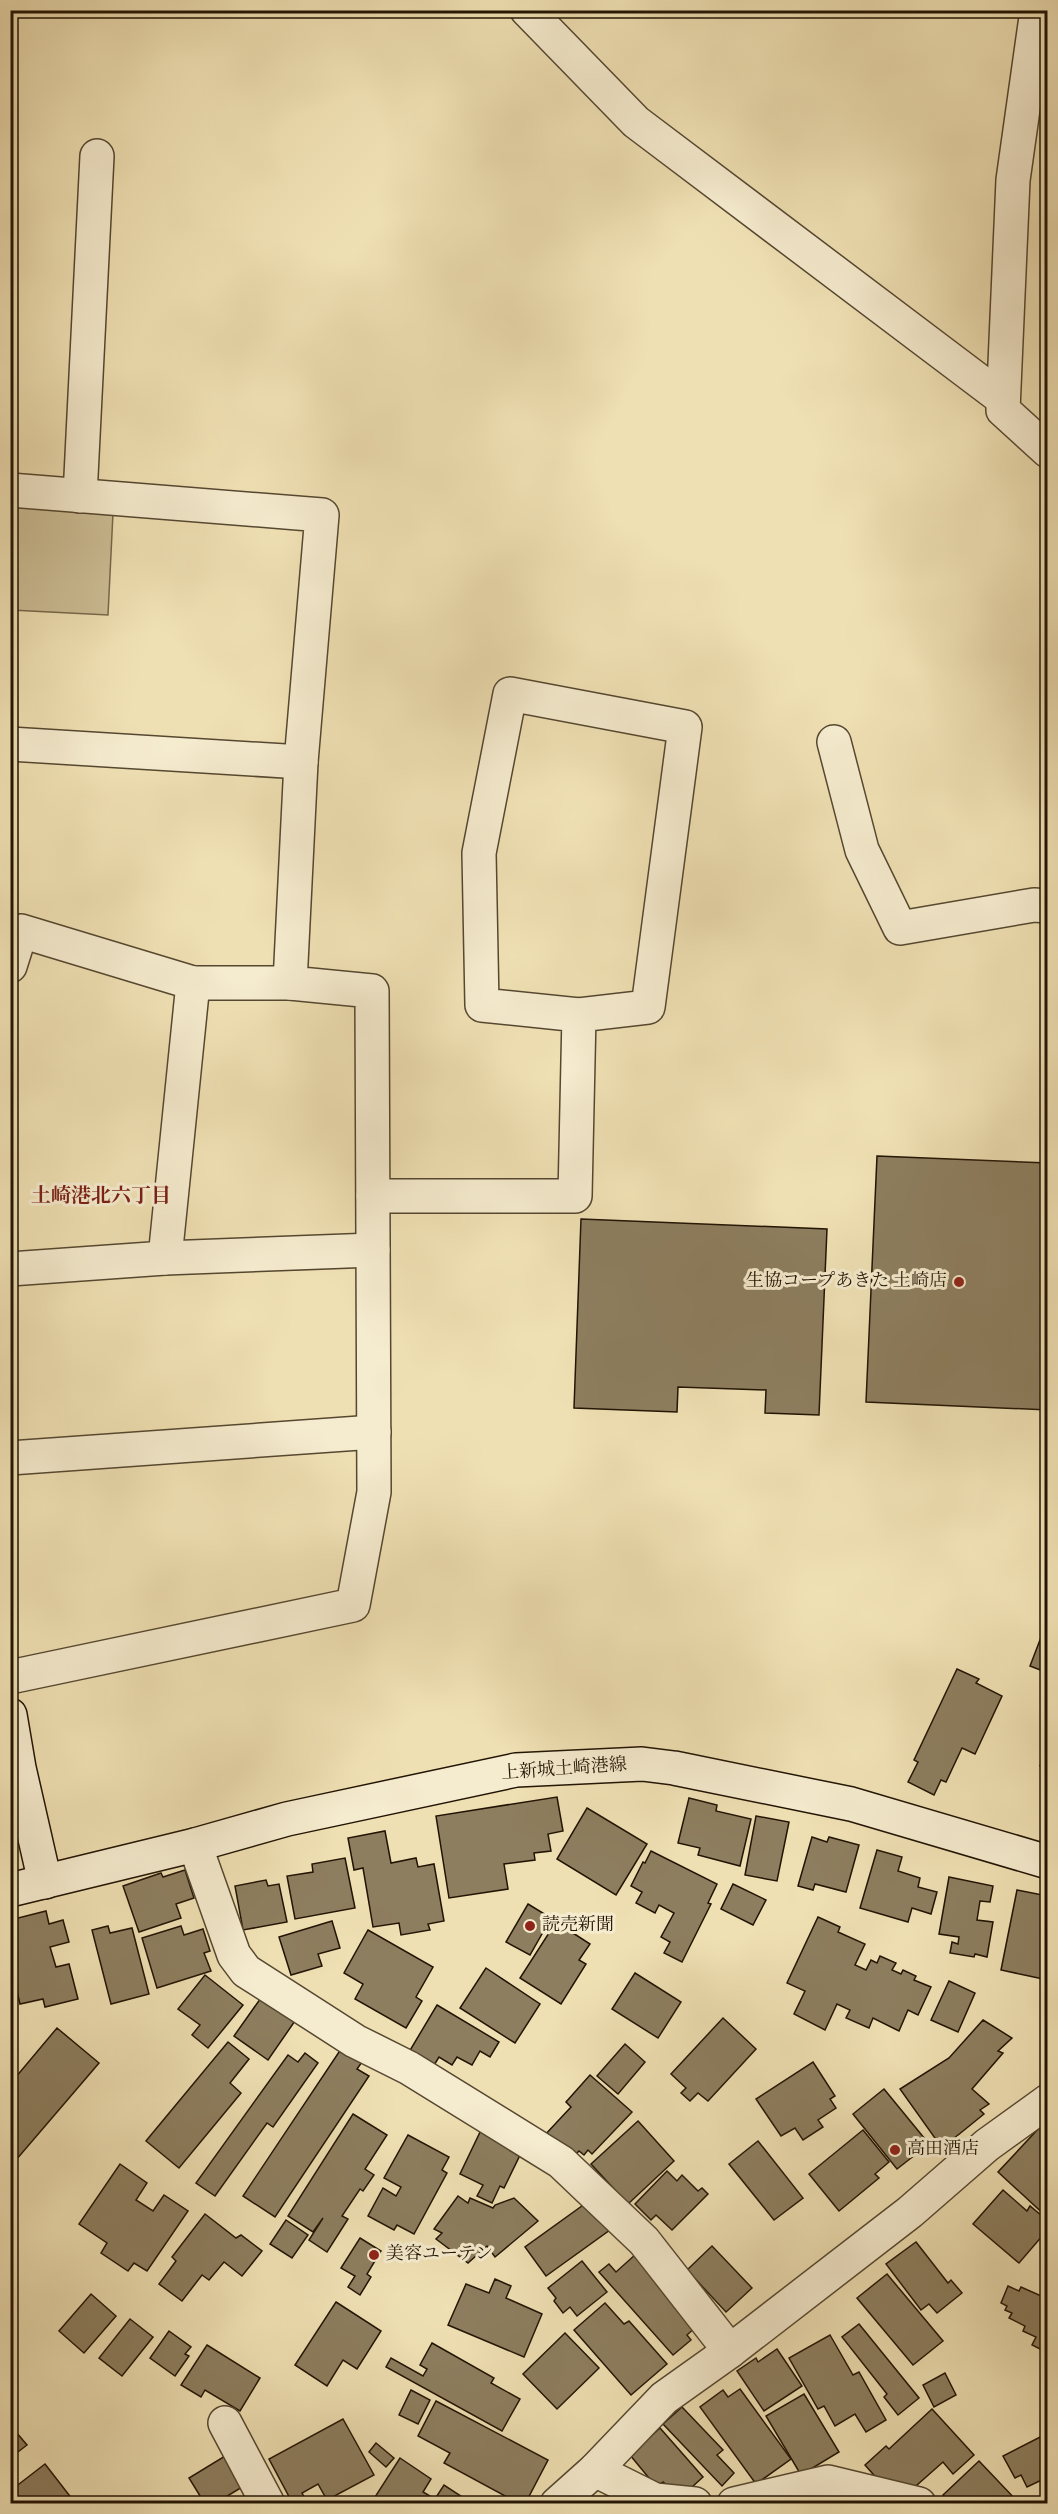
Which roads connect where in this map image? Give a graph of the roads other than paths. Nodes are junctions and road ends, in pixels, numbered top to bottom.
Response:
1 (527, 10) edge
2 (1037, 10) edge
3 (97, 156) dead end
4 (1003, 399) junction
5 (1047, 451) edge
6 (10, 490) edge
7 (80, 496) junction
8 (834, 742) dead end
9 (10, 744) edge
10 (301, 762) junction
11 (1047, 906) edge
12 (10, 966) edge
13 (193, 982) junction
14 (290, 982) junction
15 (579, 1015) junction
16 (373, 1196) junction
17 (373, 1250) junction
18 (165, 1258) junction
19 (10, 1269) edge
20 (374, 1432) junction
21 (10, 1458) edge
22 (10, 1677) edge
23 (10, 1715) edge
24 (195, 1845) junction
25 (1047, 1863) edge
26 (45, 1882) junction
27 (10, 1890) edge
28 (1047, 2101) edge
29 (730, 2351) junction
30 (225, 2423) dead end
31 (595, 2470) junction
32 (268, 2504) edge
33 (557, 2504) edge
34 (695, 2504) edge
35 (734, 2504) edge
36 (919, 2504) edge

1 - 4 street
2 - 4 street
3 - 7 street
4 - 5 street
6 - 7 street
7 - 10 street
8 - 11 street
9 - 10 street
10 - 14 street
12 - 13 street
13 - 14 street
13 - 18 street
14 - 16 street
15 - 15 street
15 - 16 street
16 - 17 street
17 - 18 street
17 - 20 street
18 - 19 street
20 - 21 street
20 - 22 street
23 - 26 street
24 - 25 street, 上新城土崎港線
24 - 26 street, 上新城土崎港線
24 - 29 street
26 - 27 street, 上新城土崎港線
28 - 29 street
29 - 31 street
30 - 32 street
31 - 33 street
31 - 34 street
35 - 36 street

